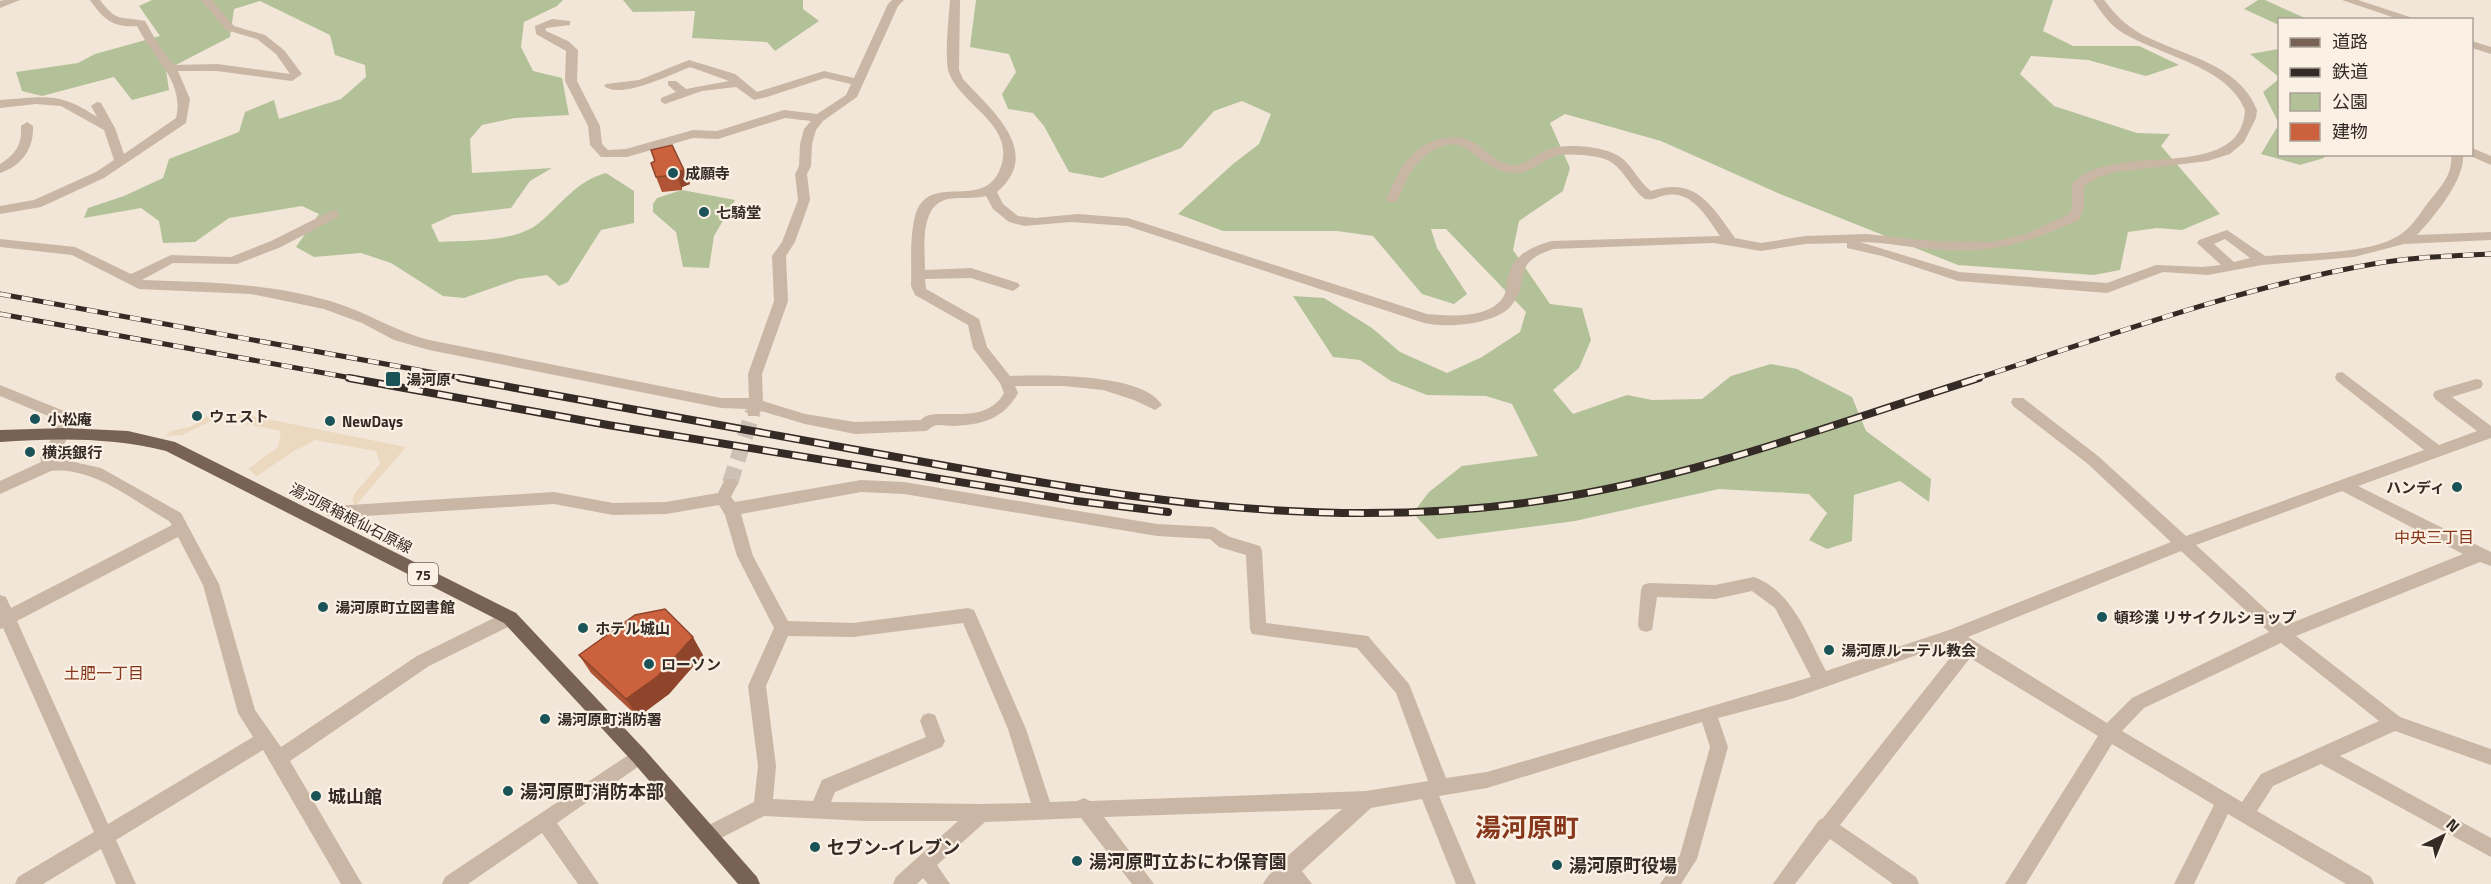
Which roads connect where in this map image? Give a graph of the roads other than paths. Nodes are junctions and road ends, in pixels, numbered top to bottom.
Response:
1 (15, 0) edge
2 (95, 0) edge
3 (206, 0) edge
4 (899, 0) edge
5 (956, 0) edge
6 (2098, 0) edge
7 (2346, 0) edge
8 (0, 5) edge
9 (2407, 18) edge
10 (566, 23) dead end
11 (2473, 44) edge
12 (2491, 51) edge
13 (173, 68) junction
14 (858, 82) junction
15 (672, 83) dead end
16 (738, 83) junction
17 (610, 86) dead end
18 (684, 93) junction
19 (665, 100) dead end
20 (0, 104) edge
21 (97, 106) dead end
22 (819, 118) junction
23 (27, 126) dead end
24 (109, 128) junction
25 (2473, 152) edge
26 (2457, 156) edge
27 (120, 161) junction
28 (2491, 161) edge
29 (0, 169) edge
30 (991, 193) junction
31 (1392, 199) dead end
32 (0, 210) edge
33 (333, 214) dead end
34 (2491, 236) edge
35 (1825, 240) junction
36 (2402, 240) junction
37 (1731, 242) junction
38 (0, 243) edge
39 (2262, 261) junction
40 (2232, 267) junction
41 (919, 275) junction
42 (130, 280) junction
43 (1013, 286) dead end
44 (2342, 377) dead end
45 (1006, 381) junction
46 (2476, 384) dead end
47 (0, 390) edge
48 (2018, 402) dead end
49 (1155, 405) dead end
50 (755, 408) junction
51 (906, 419) dead end
52 (928, 420) junction
53 (64, 432) junction
54 (2490, 433) edge
55 (0, 436) edge
56 (2436, 451) junction
57 (50, 465) junction
58 (2345, 486) junction
59 (0, 488) edge
60 (728, 497) junction
61 (334, 512) dead end
62 (181, 528) junction
63 (2187, 544) junction
64 (2485, 557) edge
65 (2, 614) edge
66 (510, 618) junction
67 (1646, 625) dead end
68 (783, 628) junction
69 (2282, 634) junction
70 (1954, 635) junction
71 (1968, 648) junction
72 (1821, 679) junction
73 (1707, 713) junction
74 (929, 720) dead end
75 (2394, 723) junction
76 (2110, 732) junction
77 (264, 740) junction
78 (639, 756) junction
79 (2323, 756) junction
80 (2491, 757) edge
81 (279, 759) junction
82 (1434, 789) junction
83 (1366, 800) junction
84 (2224, 801) junction
85 (763, 807) junction
86 (1084, 807) junction
87 (819, 810) junction
88 (1043, 810) junction
89 (981, 813) junction
90 (2245, 813) junction
91 (544, 821) junction
92 (1826, 826) junction
93 (708, 835) junction
94 (104, 836) junction
95 (2491, 848) edge
96 (924, 864) junction
97 (1287, 870) junction
98 (25, 884) edge
99 (126, 884) edge
100 (352, 884) edge
101 (452, 884) edge
102 (589, 884) edge
103 (750, 884) edge
104 (903, 884) edge
105 (940, 884) edge
106 (1144, 884) edge
107 (1273, 884) edge
108 (1302, 884) edge
109 (1466, 884) edge
110 (1670, 884) edge
111 (1783, 884) edge
112 (1909, 884) edge
113 (2015, 884) edge
114 (2184, 884) edge
115 (2364, 884) edge

1 - 8 street
2 - 13 street
3 - 13 street
4 - 14 street
5 - 30 street
6 - 35 street
7 - 9 street
10 - 22 street
11 - 12 street
13 - 27 street
14 - 16 street
14 - 22 street
15 - 18 street
16 - 17 street
16 - 18 street
18 - 19 street
20 - 24 street
21 - 24 street
22 - 50 street
23 - 29 street
24 - 27 street
25 - 28 street
26 - 36 street
27 - 32 street
30 - 37 street
30 - 41 street
31 - 37 street
33 - 42 street
34 - 36 street
35 - 37 street
35 - 40 street
36 - 39 street
38 - 42 street
39 - 40 street
39 - 40 street
41 - 43 street
41 - 45 street
42 - 50 street
44 - 56 street
45 - 49 street
45 - 52 street
46 - 54 street
47 - 53 street
48 - 63 street
50 - 52 street
51 - 52 street
53 - 55 main road, 湯河原箱根仙石原線 / 75
53 - 57 street
53 - 66 main road, 湯河原箱根仙石原線 / 75
54 - 56 street
56 - 58 street
57 - 59 street
57 - 62 street
58 - 63 street
58 - 64 street
60 - 61 street
60 - 68 street
60 - 82 street
62 - 65 street
62 - 77 street
63 - 69 street
63 - 70 street
64 - 69 street
65 - 94 street
66 - 78 main road, 湯河原箱根仙石原線 / 75
66 - 81 street
67 - 72 street
68 - 85 street
68 - 88 street
69 - 75 street
69 - 76 street
70 - 71 street
70 - 72 street
71 - 76 street
71 - 92 street
72 - 73 street
73 - 82 street
73 - 110 street
74 - 87 street
75 - 79 street
75 - 80 street
76 - 84 street
76 - 113 street
77 - 81 street
77 - 94 street
78 - 91 street
78 - 93 main road, 湯河原箱根仙石原線 / 75
79 - 90 street
79 - 95 street
81 - 100 street
82 - 83 street
82 - 109 street
83 - 86 street
83 - 97 street
84 - 90 street
84 - 114 street
85 - 87 street
85 - 93 street
86 - 88 street
86 - 106 street
87 - 89 street
88 - 89 street
89 - 96 street
90 - 115 street
91 - 101 street
91 - 102 street
92 - 111 street
92 - 112 street
93 - 103 main road, 湯河原箱根仙石原線 / 75
94 - 98 street
94 - 99 street
96 - 104 street
96 - 105 street
97 - 107 street
97 - 108 street

